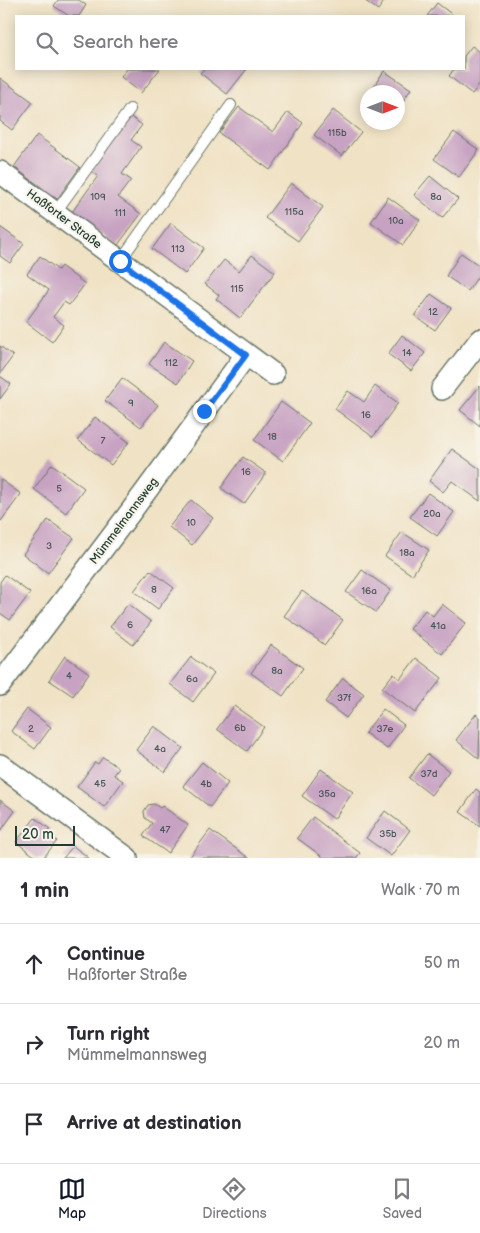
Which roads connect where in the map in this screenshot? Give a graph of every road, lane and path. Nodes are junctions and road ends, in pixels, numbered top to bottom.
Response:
1 (231, 105) dead end
2 (130, 109) dead end
3 (0, 172) edge
4 (55, 213) junction
5 (120, 261) junction
6 (480, 340) edge
7 (246, 355) junction
8 (273, 374) dead end
9 (442, 389) dead end
10 (0, 685) edge
11 (0, 765) edge
12 (127, 858) edge

1 - 5 lane
2 - 4 lane
3 - 4 street, Haßforter Straße
4 - 5 street, Haßforter Straße
5 - 7 street, Haßforter Straße
6 - 9 street
7 - 8 street, Haßforter Straße
7 - 10 street, Mümmelmannsweg
11 - 12 street

